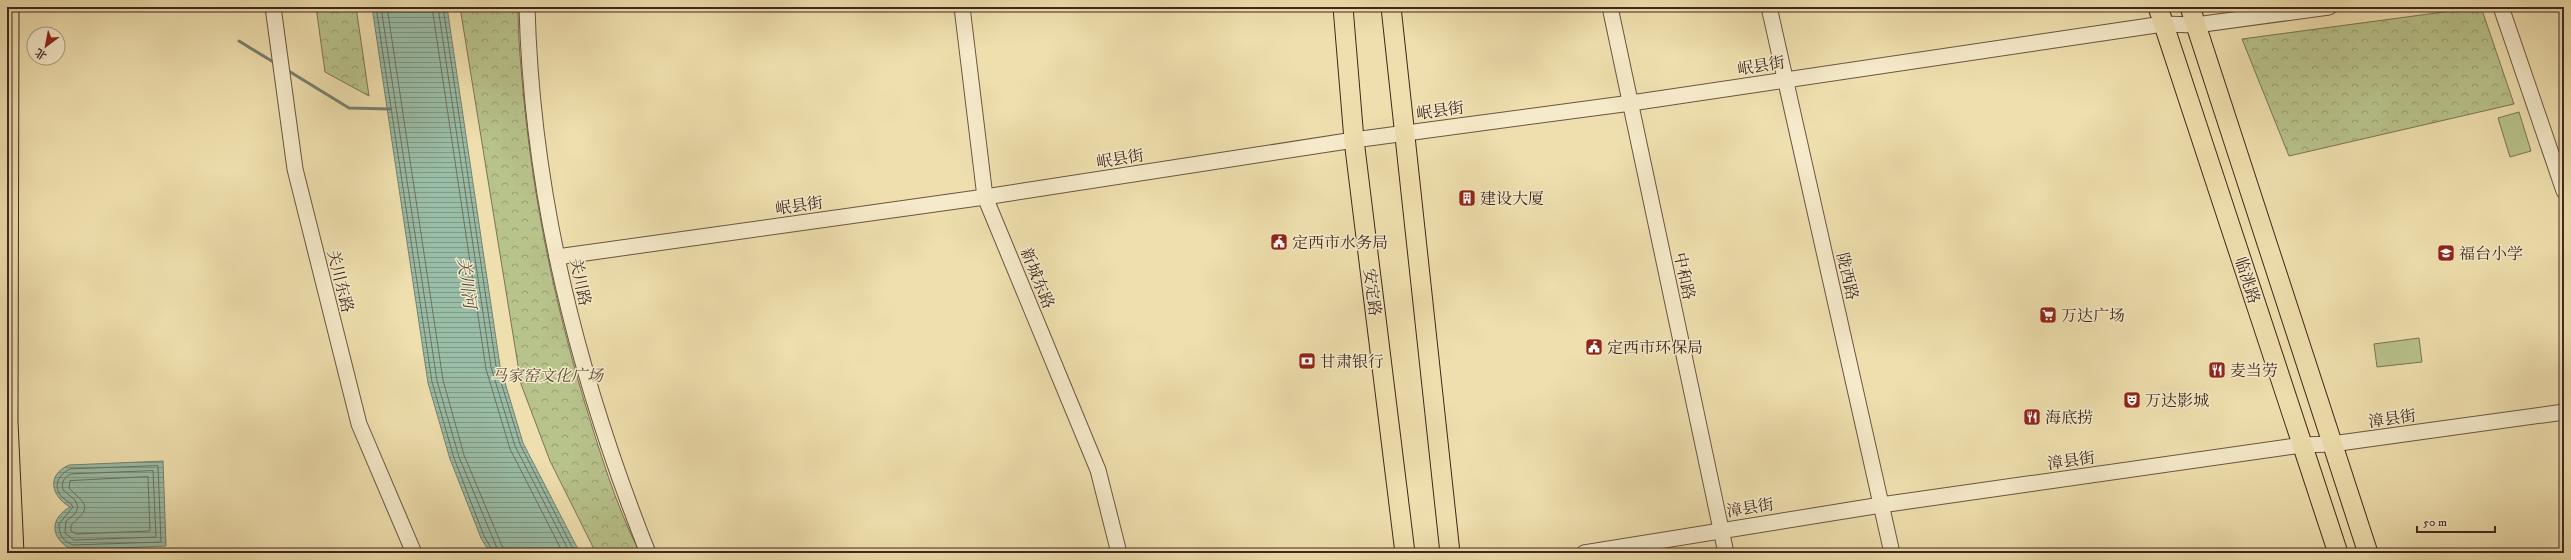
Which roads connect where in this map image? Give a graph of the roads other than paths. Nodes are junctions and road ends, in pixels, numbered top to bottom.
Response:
1 (9, 7) edge
2 (273, 7) edge
3 (527, 7) edge
4 (962, 7) edge
5 (1343, 7) edge
6 (1391, 7) edge
7 (1610, 7) edge
8 (1769, 7) edge
9 (2190, 7) edge
10 (2329, 7) edge
11 (2501, 7) edge
12 (2160, 15) edge
13 (2196, 25) junction
14 (1785, 79) junction
15 (1631, 103) junction
16 (1405, 133) junction
17 (1354, 140) junction
18 (2564, 191) edge
19 (985, 197) junction
20 (557, 257) junction
21 (2564, 412) edge
22 (2332, 444) junction
23 (2302, 445) junction
24 (1881, 505) junction
25 (1722, 530) junction
26 (14, 553) edge
27 (414, 553) edge
28 (648, 553) edge
29 (1119, 553) edge
30 (1405, 553) edge
31 (1450, 553) edge
32 (1584, 553) edge
33 (1726, 553) edge
34 (1892, 553) edge
35 (2338, 553) edge
36 (2368, 553) edge

1 - 26 main road
2 - 27 street, 关川东路
3 - 20 street, 关川路
4 - 19 street, 新城东路
5 - 17 main road, 安定路
6 - 16 main road
7 - 15 street, 中和路
8 - 14 street, 陇西路
9 - 13 main road, 临洮路
10 - 13 street, 岷县街
11 - 18 street
12 - 13 street, 岷县街
12 - 14 street, 岷县街
12 - 23 main road, 临洮路
13 - 22 main road, 临洮路
14 - 15 street, 岷县街
14 - 24 street, 陇西路
15 - 16 street, 岷县街
15 - 25 street, 中和路
16 - 17 street, 岷县街
16 - 31 main road
17 - 19 street, 岷县街
17 - 30 main road, 安定路
19 - 20 street, 岷县街
19 - 29 street, 新城东路
20 - 28 street, 关川路
21 - 22 street, 漳县街
22 - 23 street, 漳县街
22 - 36 main road, 临洮路
23 - 24 street, 漳县街
23 - 35 main road, 临洮路
24 - 25 street, 漳县街
24 - 34 street, 陇西路
25 - 32 street, 漳县街
25 - 33 street, 中和路

